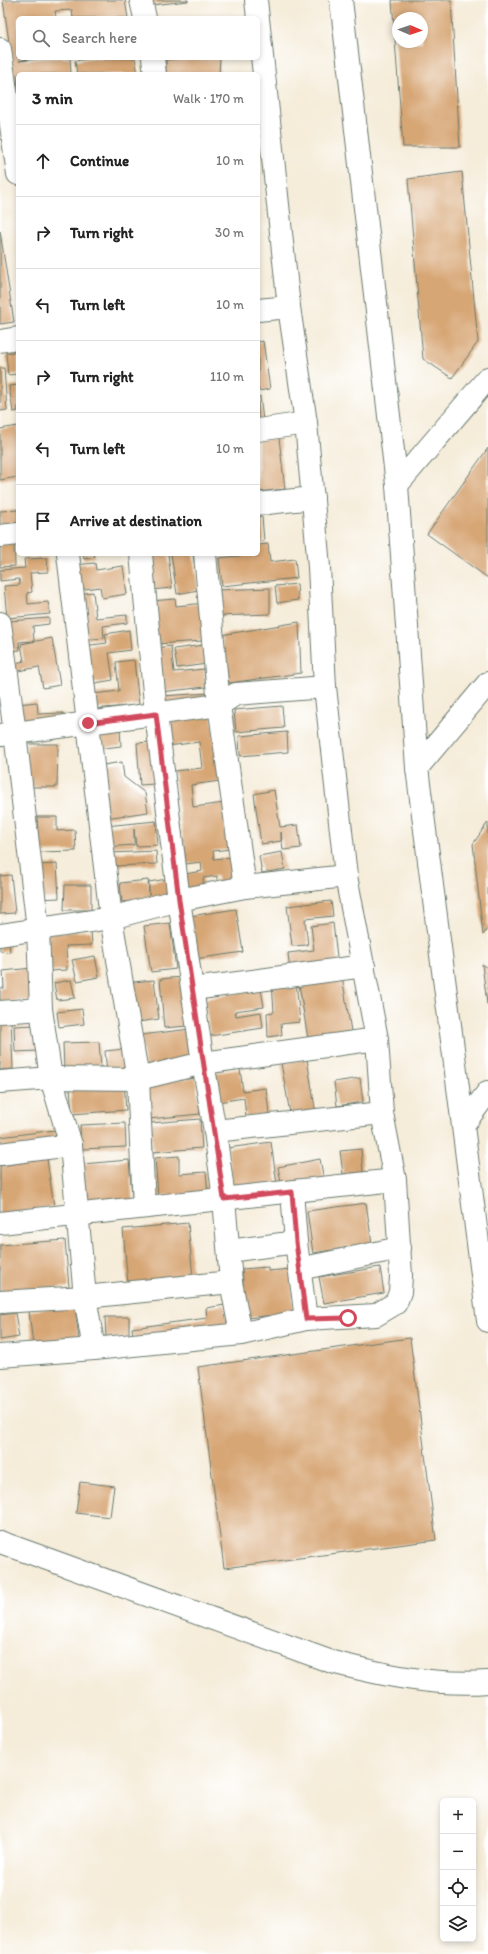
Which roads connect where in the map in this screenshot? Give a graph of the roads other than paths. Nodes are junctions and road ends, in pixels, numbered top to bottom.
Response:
1 (141, 0) edge
2 (256, 0) edge
3 (341, 0) edge
4 (145, 16) edge
5 (258, 16) edge
6 (260, 41) edge
7 (0, 49) edge
8 (153, 60) edge
9 (155, 72) edge
10 (264, 118) edge
11 (11, 146) edge
12 (16, 166) edge
13 (267, 187) edge
14 (289, 306) junction
15 (260, 310) edge
16 (16, 338) edge
17 (0, 341) edge
18 (488, 378) edge
19 (306, 423) junction
20 (260, 430) edge
21 (397, 484) junction
22 (313, 498) junction
23 (260, 504) edge
24 (16, 534) edge
25 (0, 536) edge
26 (68, 556) edge
27 (141, 556) edge
28 (205, 556) edge
29 (0, 623) edge
30 (488, 683) edge
31 (325, 687) junction
32 (220, 705) junction
33 (156, 714) junction
34 (88, 723) junction
35 (8, 734) edge
36 (416, 768) junction
37 (346, 876) junction
38 (246, 887) junction
39 (179, 900) junction
40 (111, 918) junction
41 (38, 929) junction
42 (0, 935) edge
43 (364, 966) junction
44 (193, 989) junction
45 (41, 1009) junction
46 (0, 1012) edge
47 (377, 1039) junction
48 (203, 1064) junction
49 (51, 1078) junction
50 (138, 1079) junction
51 (0, 1082) edge
52 (488, 1092) edge
53 (382, 1113) junction
54 (463, 1125) junction
55 (215, 1131) junction
56 (71, 1145) junction
57 (0, 1154) edge
58 (395, 1180) junction
59 (292, 1192) junction
60 (224, 1199) junction
61 (144, 1207) junction
62 (78, 1214) junction
63 (0, 1223) edge
64 (296, 1242) junction
65 (400, 1248) junction
66 (229, 1251) junction
67 (299, 1268) junction
68 (231, 1282) junction
69 (85, 1297) junction
70 (0, 1302) edge
71 (306, 1319) junction
72 (488, 1322) edge
73 (241, 1334) junction
74 (94, 1349) junction
75 (0, 1356) edge
76 (0, 1542) edge
77 (488, 1682) edge

1 - 4 street
2 - 5 street
3 - 21 street
6 - 10 street
7 - 11 street
8 - 9 street
10 - 13 street
11 - 12 street
13 - 14 street
14 - 15 street
14 - 19 street
16 - 17 street
18 - 21 street
19 - 20 street
19 - 22 street
21 - 36 street
22 - 23 street
22 - 31 street
24 - 25 street
26 - 34 street
27 - 33 street
28 - 32 street
29 - 35 street
30 - 36 street
31 - 32 street
31 - 37 street
32 - 33 street
32 - 38 street
33 - 34 street
33 - 39 street
34 - 35 street
34 - 40 street
35 - 41 street
36 - 54 street
37 - 38 street
37 - 43 street
38 - 39 street
39 - 40 street
39 - 44 street
40 - 41 street
40 - 50 street
41 - 42 street
41 - 45 street
43 - 44 street
43 - 47 street
44 - 48 street
45 - 46 street
45 - 49 street
47 - 48 street
47 - 53 street
48 - 50 street
48 - 55 street
49 - 50 street
49 - 51 street
49 - 56 street
50 - 61 street
52 - 54 street
53 - 55 street
53 - 58 street
54 - 72 street
55 - 60 street
56 - 57 street
56 - 62 street
58 - 59 street
58 - 65 street
59 - 60 street
59 - 64 street
60 - 61 street
60 - 66 street
61 - 62 street
62 - 63 street
62 - 69 street
64 - 66 street
64 - 67 street
65 - 67 street
65 - 71 street
66 - 68 street
67 - 71 street
68 - 69 street
68 - 73 street
69 - 70 street
69 - 74 street
71 - 73 street
73 - 74 street
74 - 75 street
76 - 77 street

